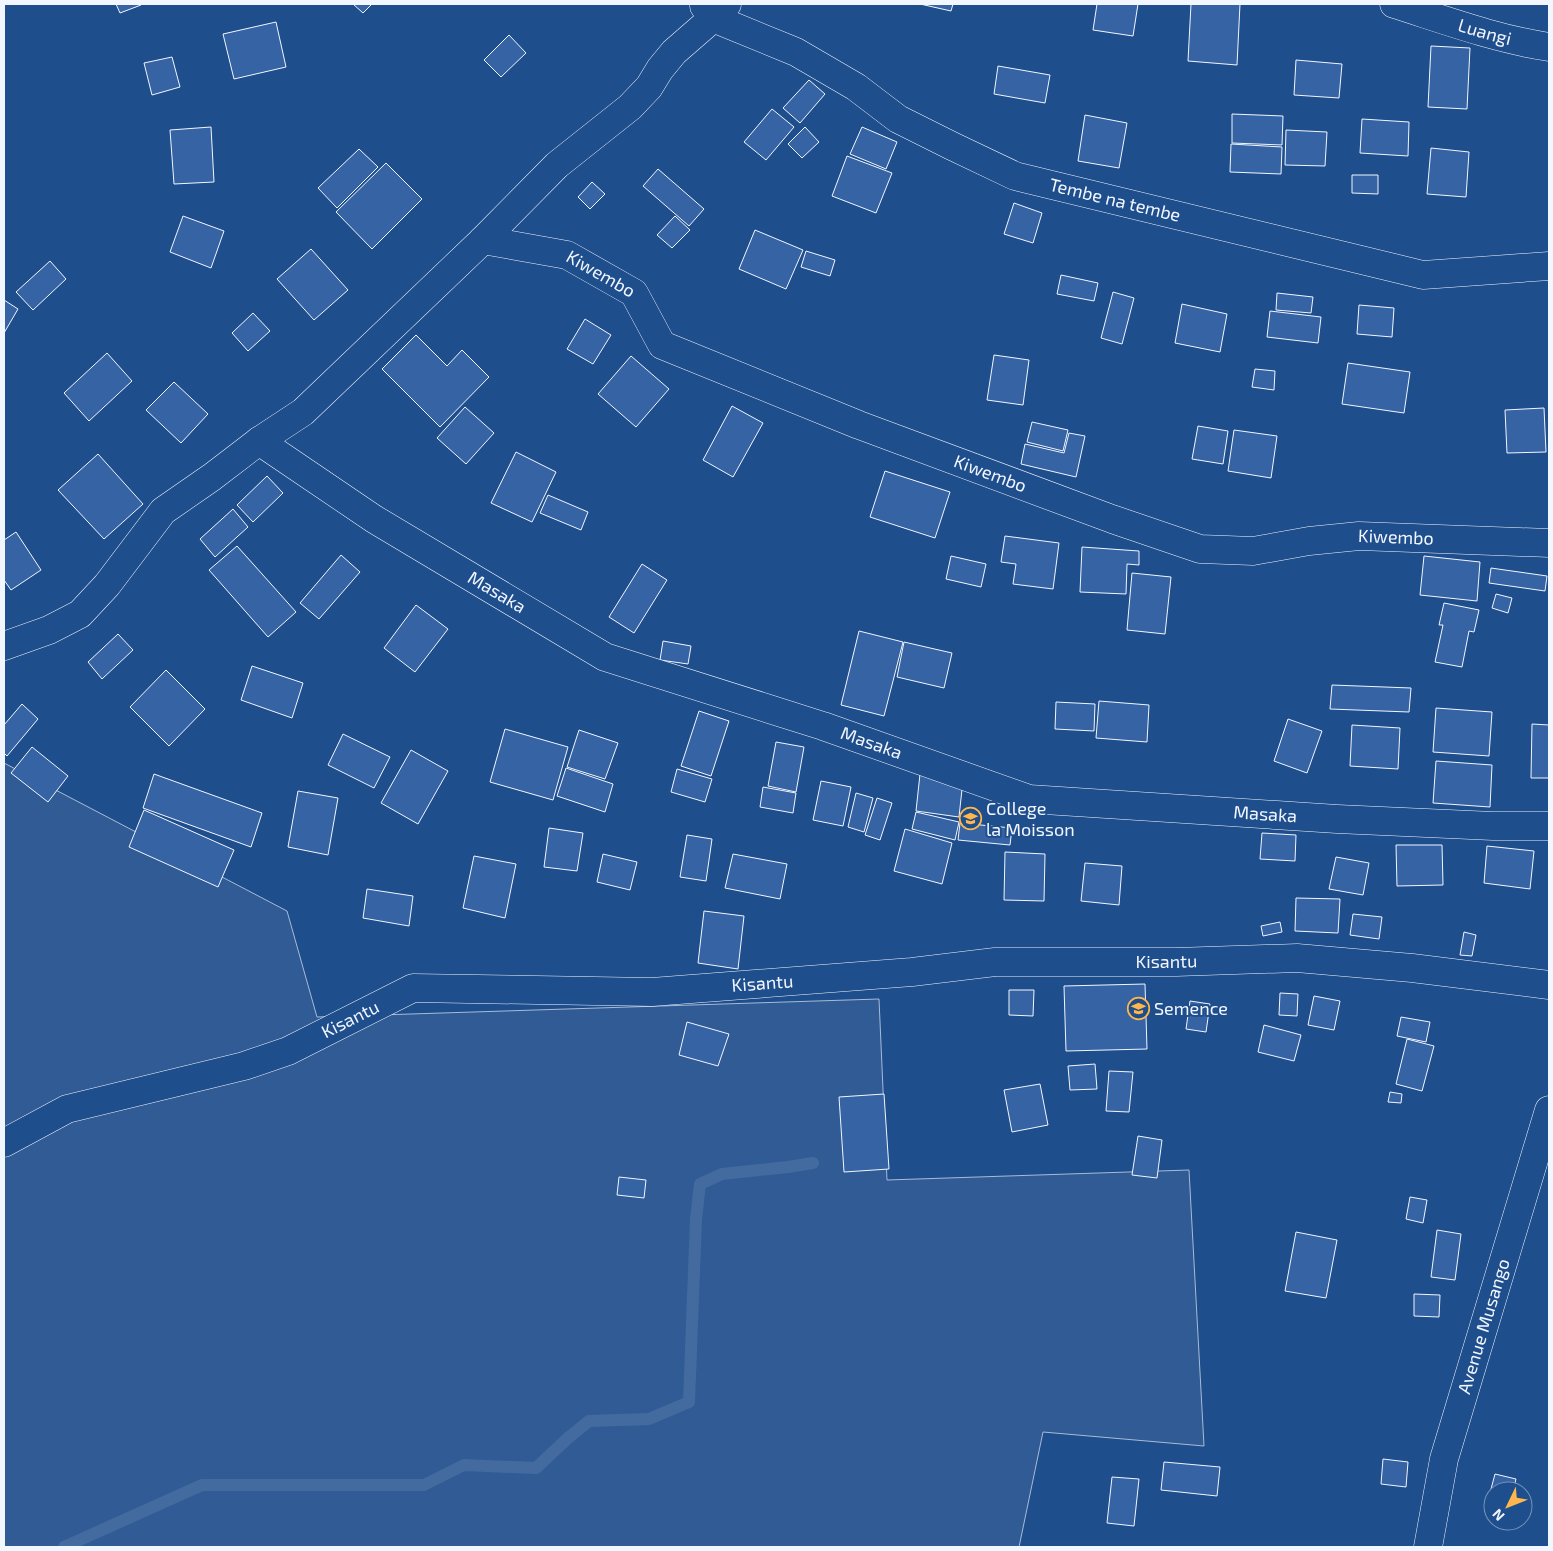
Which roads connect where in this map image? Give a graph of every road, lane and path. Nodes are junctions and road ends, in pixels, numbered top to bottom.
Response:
1 (1394, 4) edge
2 (714, 9) edge
3 (1549, 47) edge
4 (483, 240) junction
5 (1549, 266) edge
6 (259, 440) junction
7 (1549, 543) edge
8 (4, 646) edge
9 (1549, 826) edge
10 (1549, 985) edge
11 (1549, 1110) edge
12 (4, 1144) edge
13 (1428, 1547) edge

1 - 3 street, Luangi
2 - 4 street
2 - 5 street, Tembe na tembe
4 - 6 street
4 - 7 street, Kiwembo
6 - 8 street
6 - 9 street, Masaka
10 - 12 street, Kisantu
11 - 13 street, Avenue Musango

